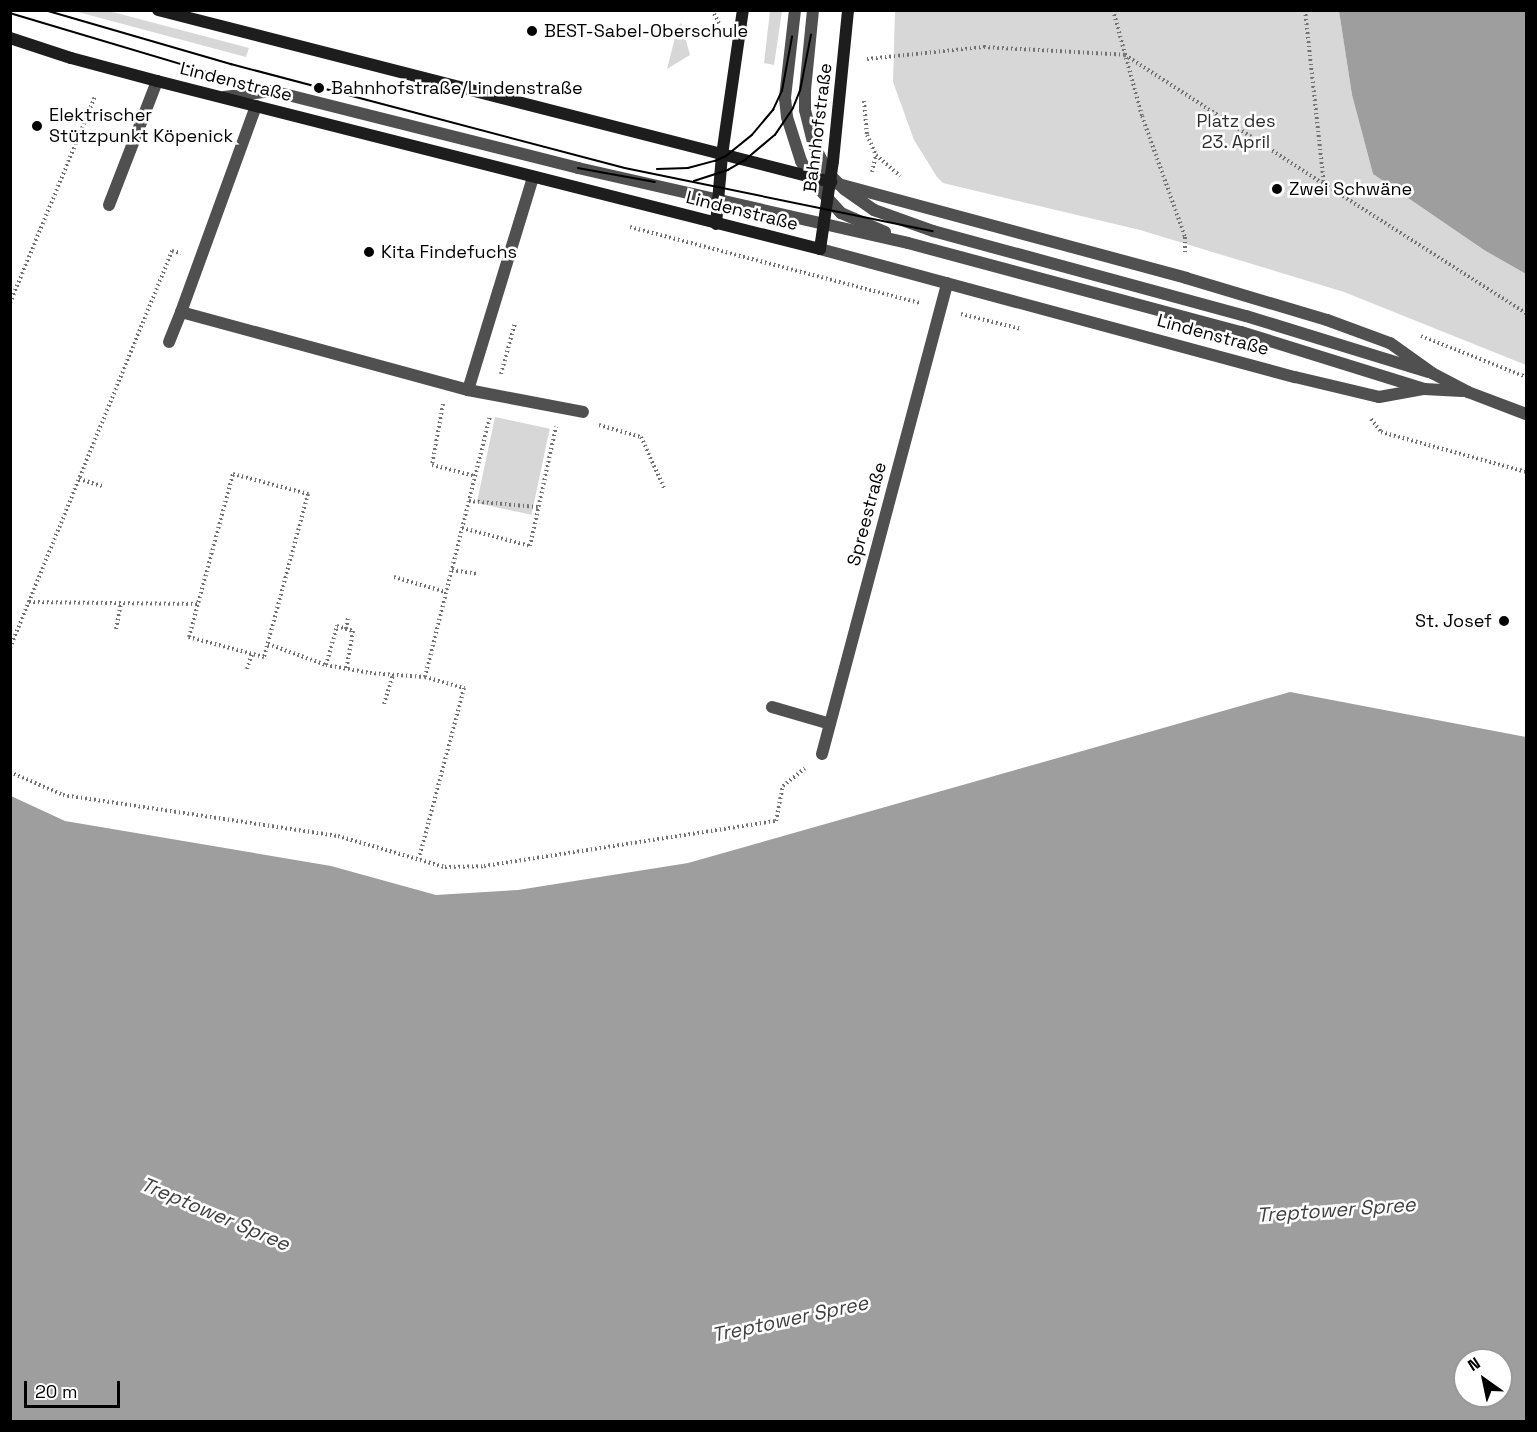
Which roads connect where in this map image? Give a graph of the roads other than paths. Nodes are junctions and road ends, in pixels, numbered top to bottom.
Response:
1 (158, 10) edge
2 (743, 10) edge
3 (795, 10) edge
4 (813, 10) edge
5 (848, 10) edge
6 (10, 38) edge
7 (157, 81) junction
8 (222, 98) junction
9 (256, 106) junction
10 (722, 155) junction
11 (809, 176) junction
12 (533, 177) junction
13 (833, 181) junction
14 (718, 200) junction
15 (828, 200) junction
16 (109, 205) dead end
17 (716, 224) junction
18 (824, 224) junction
19 (908, 243) junction
20 (820, 249) junction
21 (947, 283) junction
22 (181, 312) junction
23 (170, 342) dead end
24 (1432, 373) junction
25 (1424, 389) junction
26 (468, 390) junction
27 (1468, 392) junction
28 (583, 412) road end
29 (1527, 414) edge
30 (772, 707) dead end
31 (830, 724) junction
32 (822, 754) road end

1 - 10 main road, Lindenstraße
2 - 10 main road
3 - 11 street
4 - 13 street
5 - 13 main road, Bahnhofstraße
6 - 7 main road, Lindenstraße
7 - 8 main road, Lindenstraße
7 - 16 street
8 - 9 main road, Lindenstraße
8 - 14 street
9 - 12 main road, Lindenstraße
9 - 22 street
10 - 11 main road, Lindenstraße
10 - 14 main road
11 - 13 main road, Lindenstraße
11 - 15 street
12 - 17 main road, Lindenstraße
12 - 26 street
13 - 15 main road, Bahnhofstraße
13 - 24 street, Lindenstraße
13 - 24 street
14 - 17 main road
14 - 18 street
15 - 18 main road, Bahnhofstraße
15 - 19 street
17 - 20 main road, Lindenstraße
18 - 19 street
18 - 20 main road, Bahnhofstraße
19 - 25 street
20 - 21 street, Lindenstraße
21 - 25 street, Lindenstraße
21 - 31 street, Spreestraße
22 - 23 street
22 - 26 street
24 - 27 street, Lindenstraße
25 - 27 street, Lindenstraße
26 - 28 street
27 - 29 street, Lindenstraße
30 - 31 street
31 - 32 street, Spreestraße

